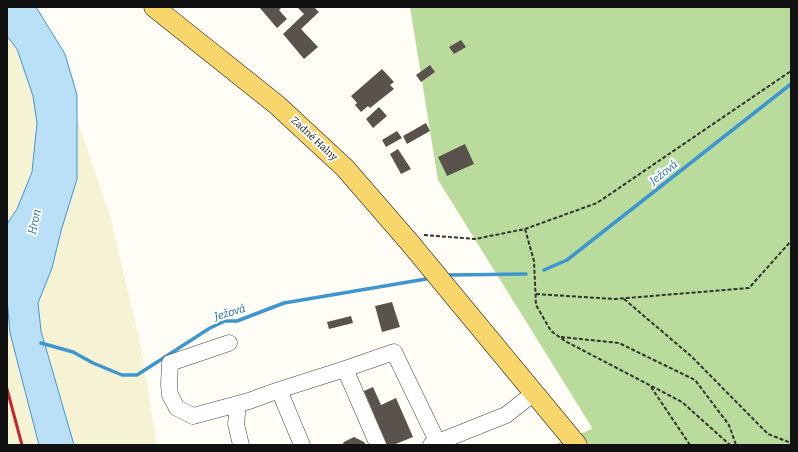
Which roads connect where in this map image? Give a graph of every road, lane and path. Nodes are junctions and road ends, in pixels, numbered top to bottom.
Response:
1 (154, 7) edge
2 (791, 71) edge
3 (525, 228) junction
4 (791, 241) edge
5 (410, 243) junction
6 (536, 294) junction
7 (624, 298) junction
8 (560, 337) junction
9 (229, 343) dead end
10 (345, 369) junction
11 (650, 386) junction
12 (279, 390) junction
13 (534, 393) junction
14 (238, 404) junction
15 (791, 443) edge
16 (434, 444) edge
17 (241, 445) edge
18 (302, 445) edge
19 (378, 445) edge
20 (577, 445) edge
21 (690, 445) edge
22 (730, 445) edge
23 (736, 445) edge

1 - 5 main road, Zadné Halny
2 - 3 path
3 - 5 path
3 - 6 path
4 - 7 path
5 - 13 main road, Zadné Halny
6 - 7 path
6 - 8 path
7 - 15 path
8 - 11 path
8 - 23 path
9 - 14 lane
10 - 12 lane
10 - 16 lane
10 - 19 lane
11 - 21 path
11 - 22 path
12 - 14 lane
12 - 18 lane
13 - 16 lane
13 - 20 main road, Zadné Halny
14 - 17 lane

